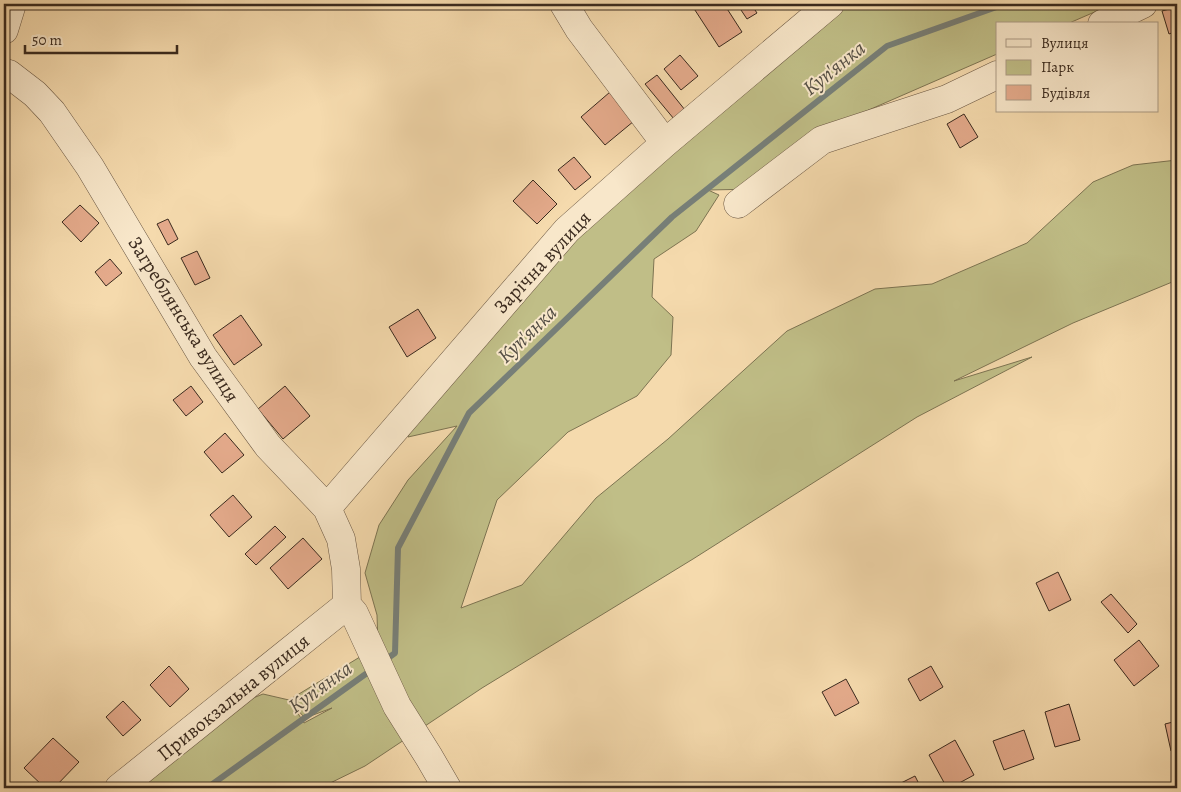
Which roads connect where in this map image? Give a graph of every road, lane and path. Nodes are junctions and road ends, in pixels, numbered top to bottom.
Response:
1 (12, 4) edge
2 (564, 4) edge
3 (830, 4) edge
4 (1143, 4) edge
5 (1106, 22) edge
6 (4, 30) edge
7 (4, 72) edge
8 (996, 74) edge
9 (665, 142) junction
10 (738, 204) dead end
11 (327, 508) junction
12 (347, 605) junction
13 (119, 788) edge
14 (447, 788) edge

1 - 6 street
2 - 9 street
3 - 9 street, Зарічна вулиця
4 - 5 street
7 - 11 street, Загреблянська вулиця
8 - 10 street
9 - 11 street, Зарічна вулиця
11 - 12 street, Загреблянська вулиця
12 - 13 street, Привокзальна вулиця
12 - 14 street

